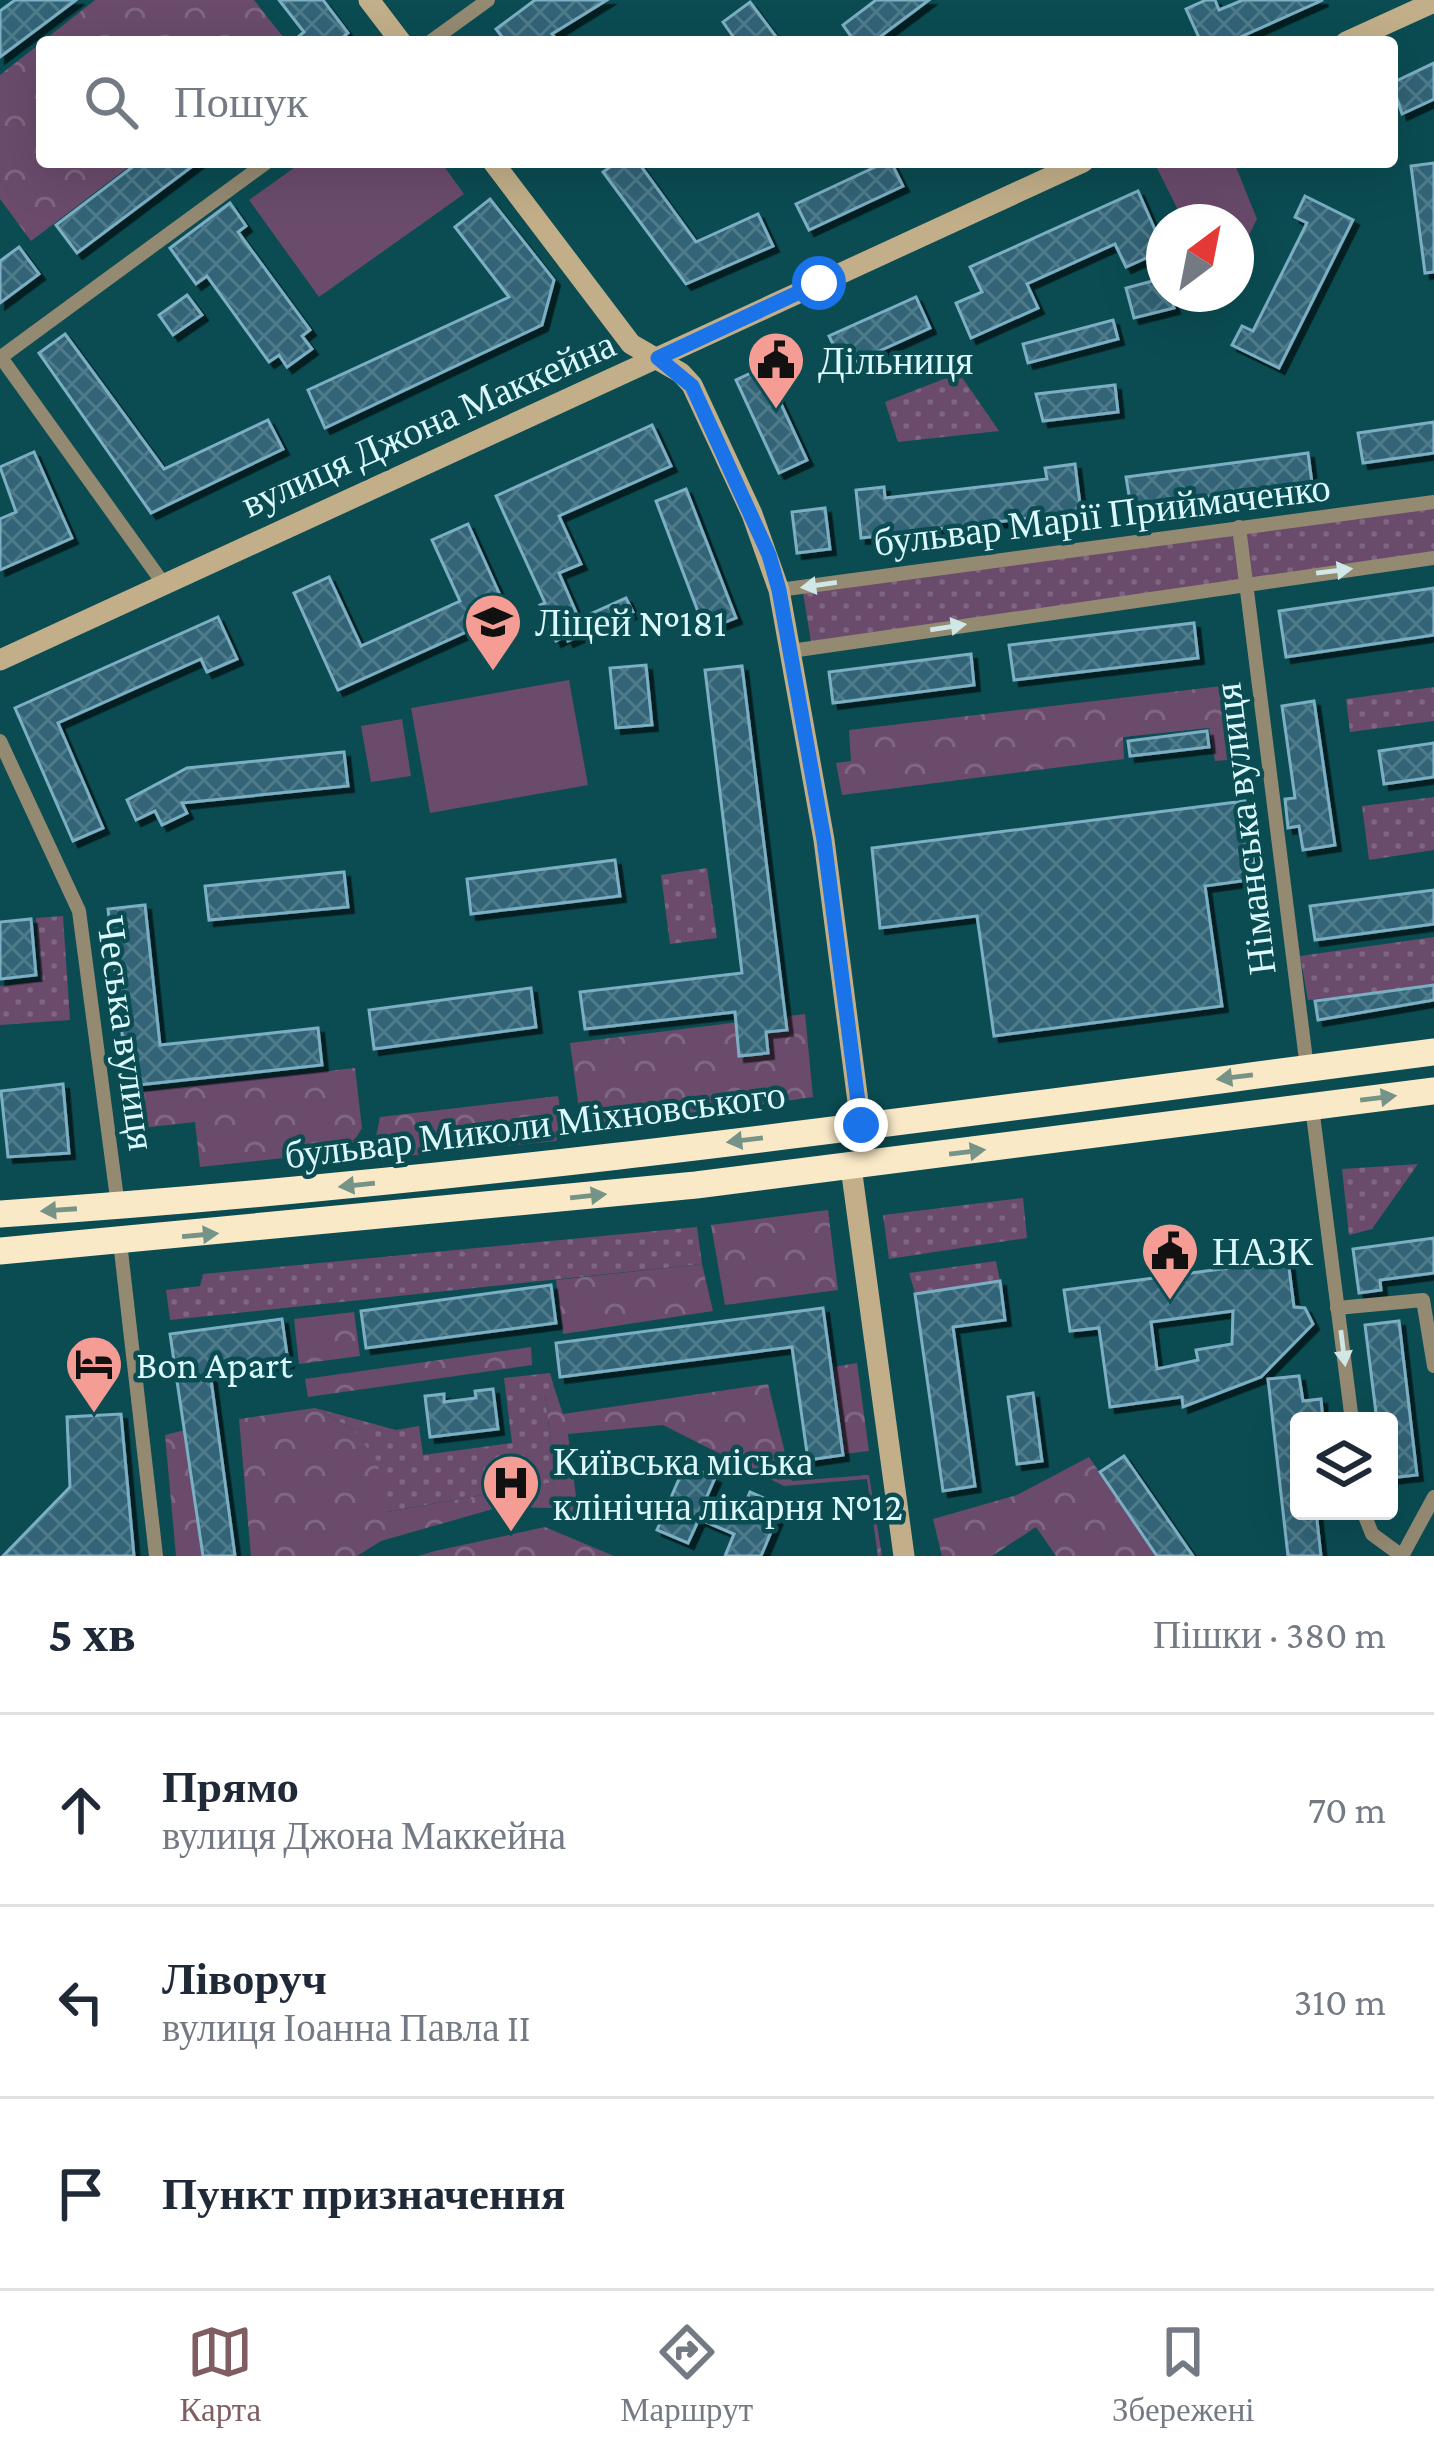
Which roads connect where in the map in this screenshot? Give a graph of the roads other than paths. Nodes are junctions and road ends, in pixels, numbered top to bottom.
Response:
1 (369, 0) edge
2 (488, 0) edge
3 (1434, 2) edge
4 (396, 36) edge
5 (438, 36) edge
6 (1359, 36) edge
7 (259, 168) edge
8 (498, 168) edge
9 (1070, 168) edge
10 (0, 357) edge
11 (658, 358) junction
12 (1434, 502) edge
13 (1239, 527) junction
14 (1434, 558) edge
15 (1249, 582) junction
16 (163, 583) junction
17 (779, 590) junction
18 (791, 650) junction
19 (0, 660) edge
20 (0, 741) edge
21 (1434, 1052) edge
22 (1307, 1069) junction
23 (1434, 1091) edge
24 (1312, 1107) junction
25 (861, 1125) junction
26 (851, 1167) junction
27 (118, 1206) junction
28 (0, 1214) edge
29 (119, 1242) junction
30 (0, 1251) edge
31 (1337, 1308) junction
32 (1434, 1366) edge
33 (1351, 1412) edge
34 (1434, 1497) edge
35 (1368, 1520) edge
36 (1378, 1540) junction
37 (156, 1556) edge
38 (904, 1556) edge
39 (1368, 1556) edge
40 (1402, 1556) edge

1 - 4 street
2 - 5 street
3 - 6 street
7 - 10 street
8 - 11 street
9 - 11 street, вулиця Джона Маккейна
10 - 16 street
11 - 16 street, вулиця Джона Маккейна
11 - 17 street
12 - 13 street, бульвар Марії Приймаченко
13 - 15 street, Німанська вулиця
13 -> 17 street, бульвар Марії Приймаченко
15 -> 14 street
18 -> 15 street
15 - 22 street, Німанська вулиця
16 - 19 street, вулиця Джона Маккейна
17 - 18 street
18 - 25 street
20 - 27 street, Чеська вулиця
21 - 22 highway, бульвар Миколи Міхновського
22 -> 25 highway, бульвар Миколи Міхновського
24 -> 23 highway, бульвар Миколи Міхновського
26 -> 24 highway, бульвар Миколи Міхновського
24 - 31 street
25 -> 27 highway, бульвар Миколи Міхновського
29 -> 26 highway, бульвар Миколи Міхновського
26 - 38 street
27 -> 28 highway, бульвар Миколи Міхновського
29 - 30 highway, бульвар Миколи Міхновського
29 - 37 street
31 - 32 street
31 -> 33 street
34 - 40 street
35 - 36 street
36 - 39 street
36 - 40 street

